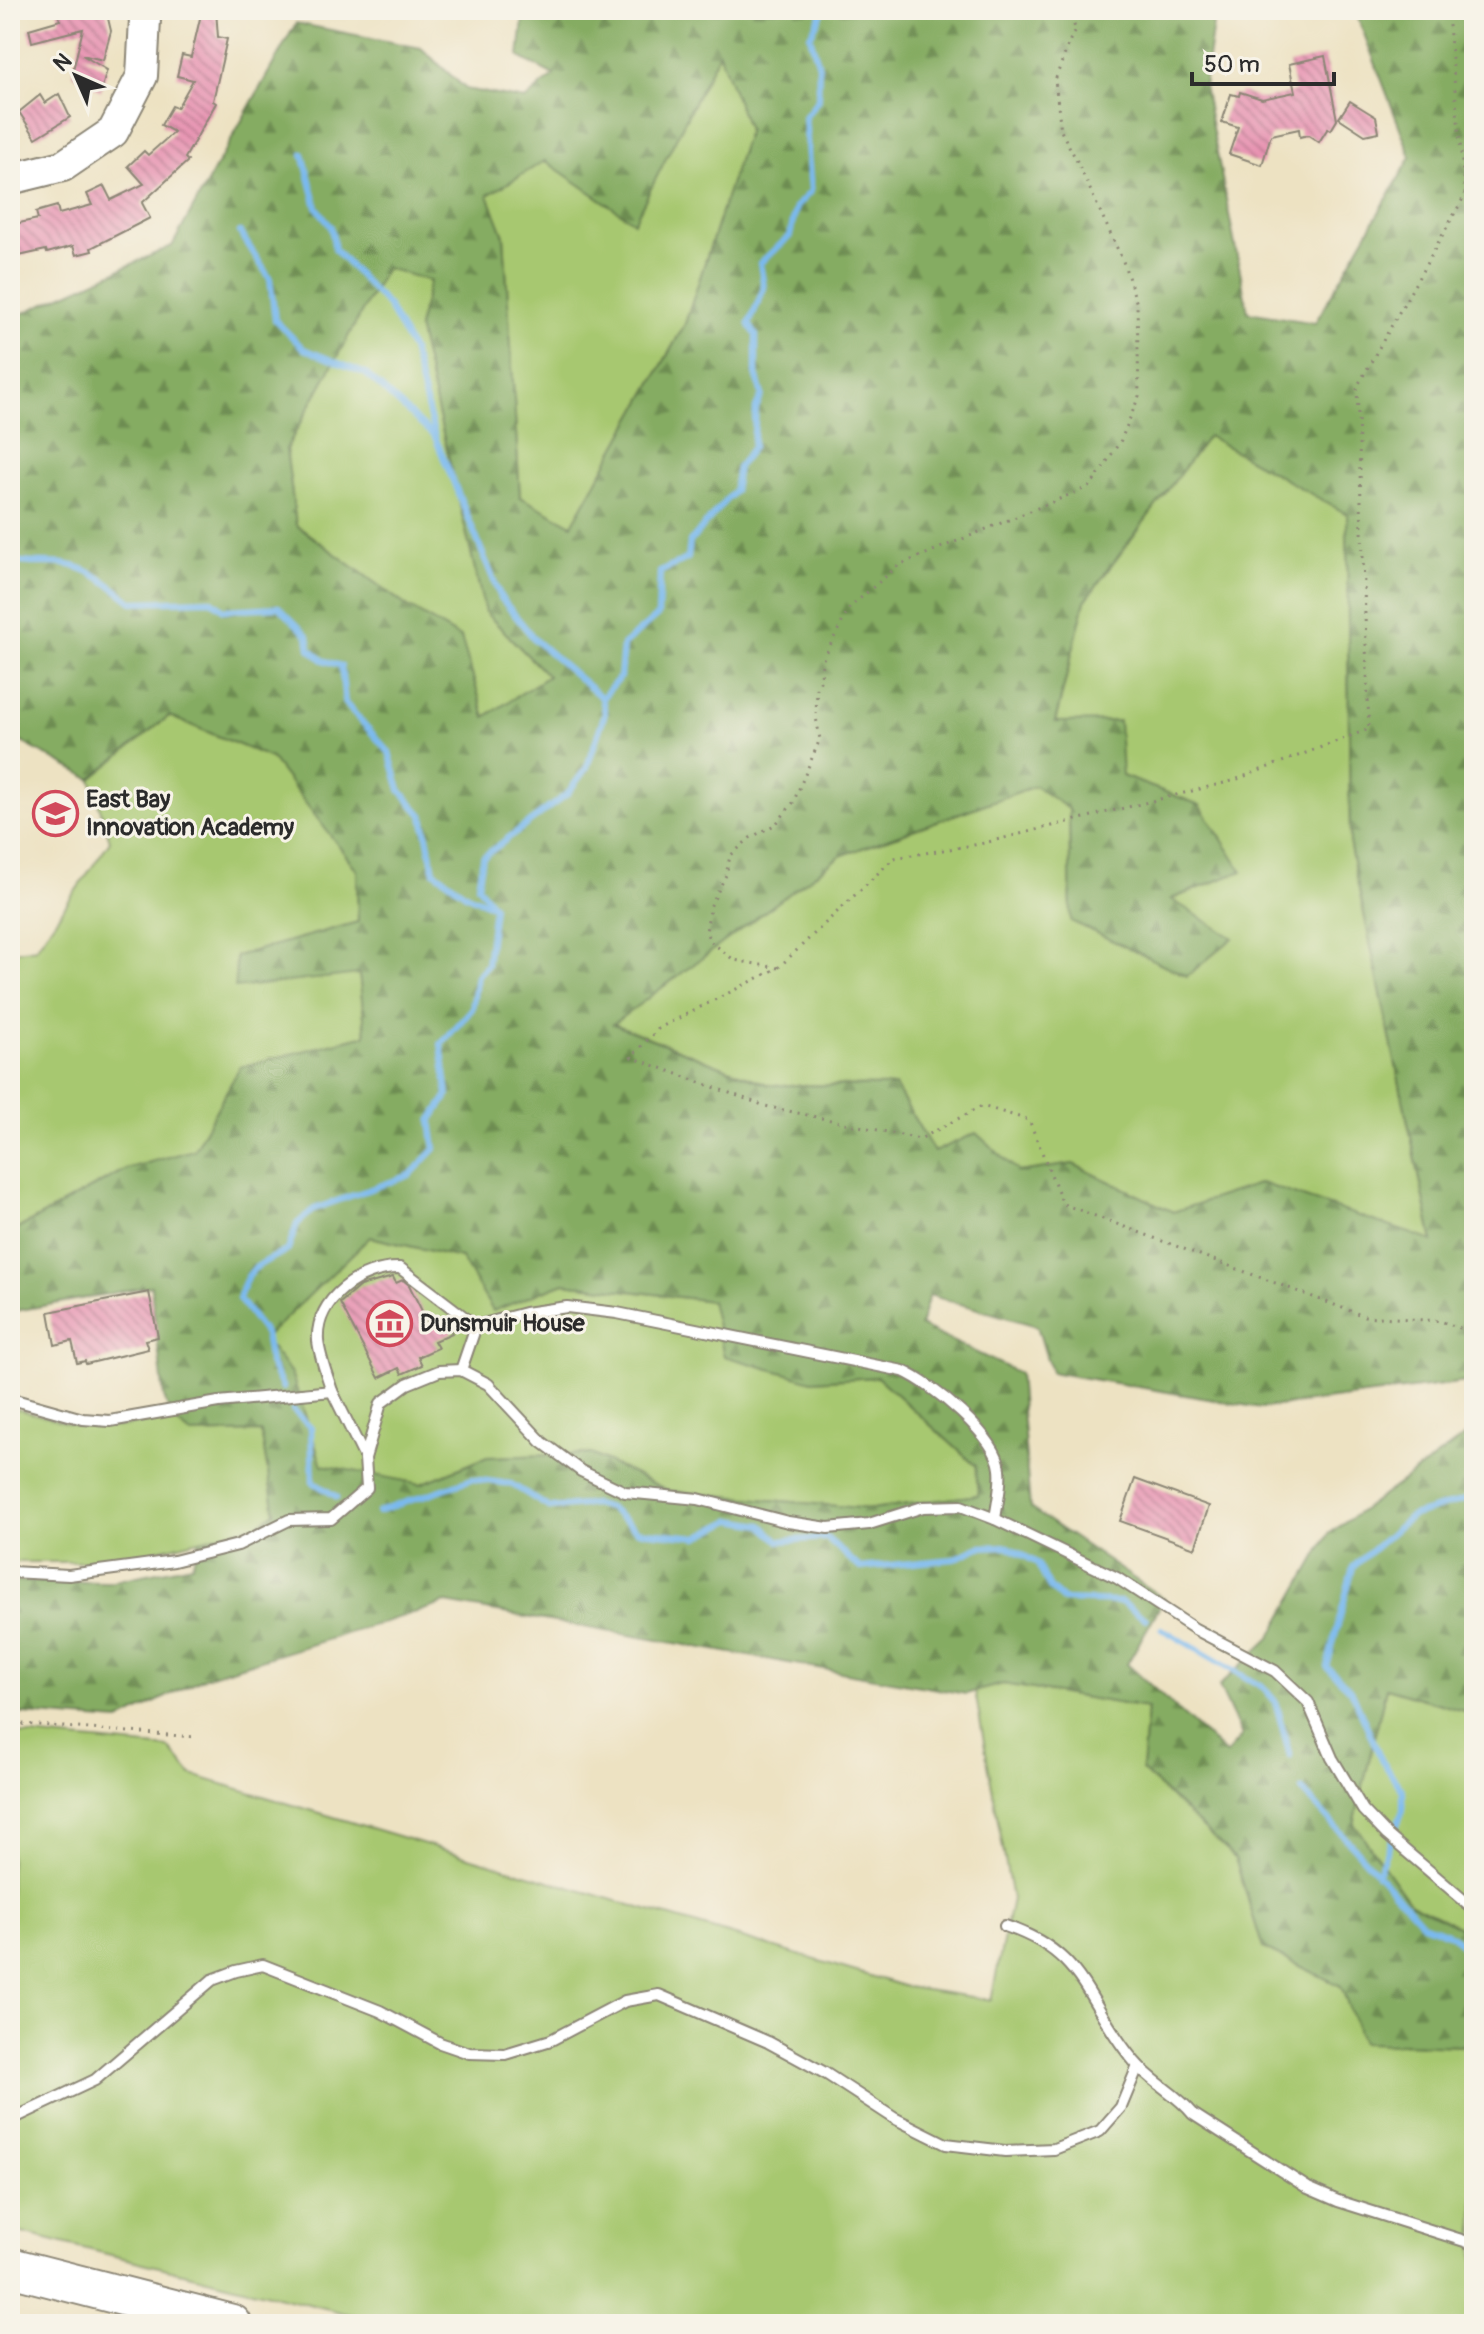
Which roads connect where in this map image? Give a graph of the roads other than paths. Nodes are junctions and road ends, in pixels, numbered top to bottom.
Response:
1 (142, 10) edge
2 (10, 179) edge
3 (476, 1326) junction
4 (461, 1370) junction
5 (332, 1391) junction
6 (10, 1401) edge
7 (365, 1458) junction
8 (995, 1519) junction
9 (10, 1572) edge
10 (1474, 1909) edge
11 (1005, 1926) dead end
12 (1138, 2066) junction
13 (10, 2120) edge
14 (1474, 2244) edge
15 (10, 2267) edge
16 (232, 2324) edge

1 - 2 street
3 - 4 lane
3 - 5 lane
3 - 8 lane
4 - 7 lane
4 - 8 lane
5 - 6 lane
5 - 7 lane
7 - 9 lane
8 - 10 lane
11 - 12 lane
12 - 13 lane
12 - 14 lane
15 - 16 highway

